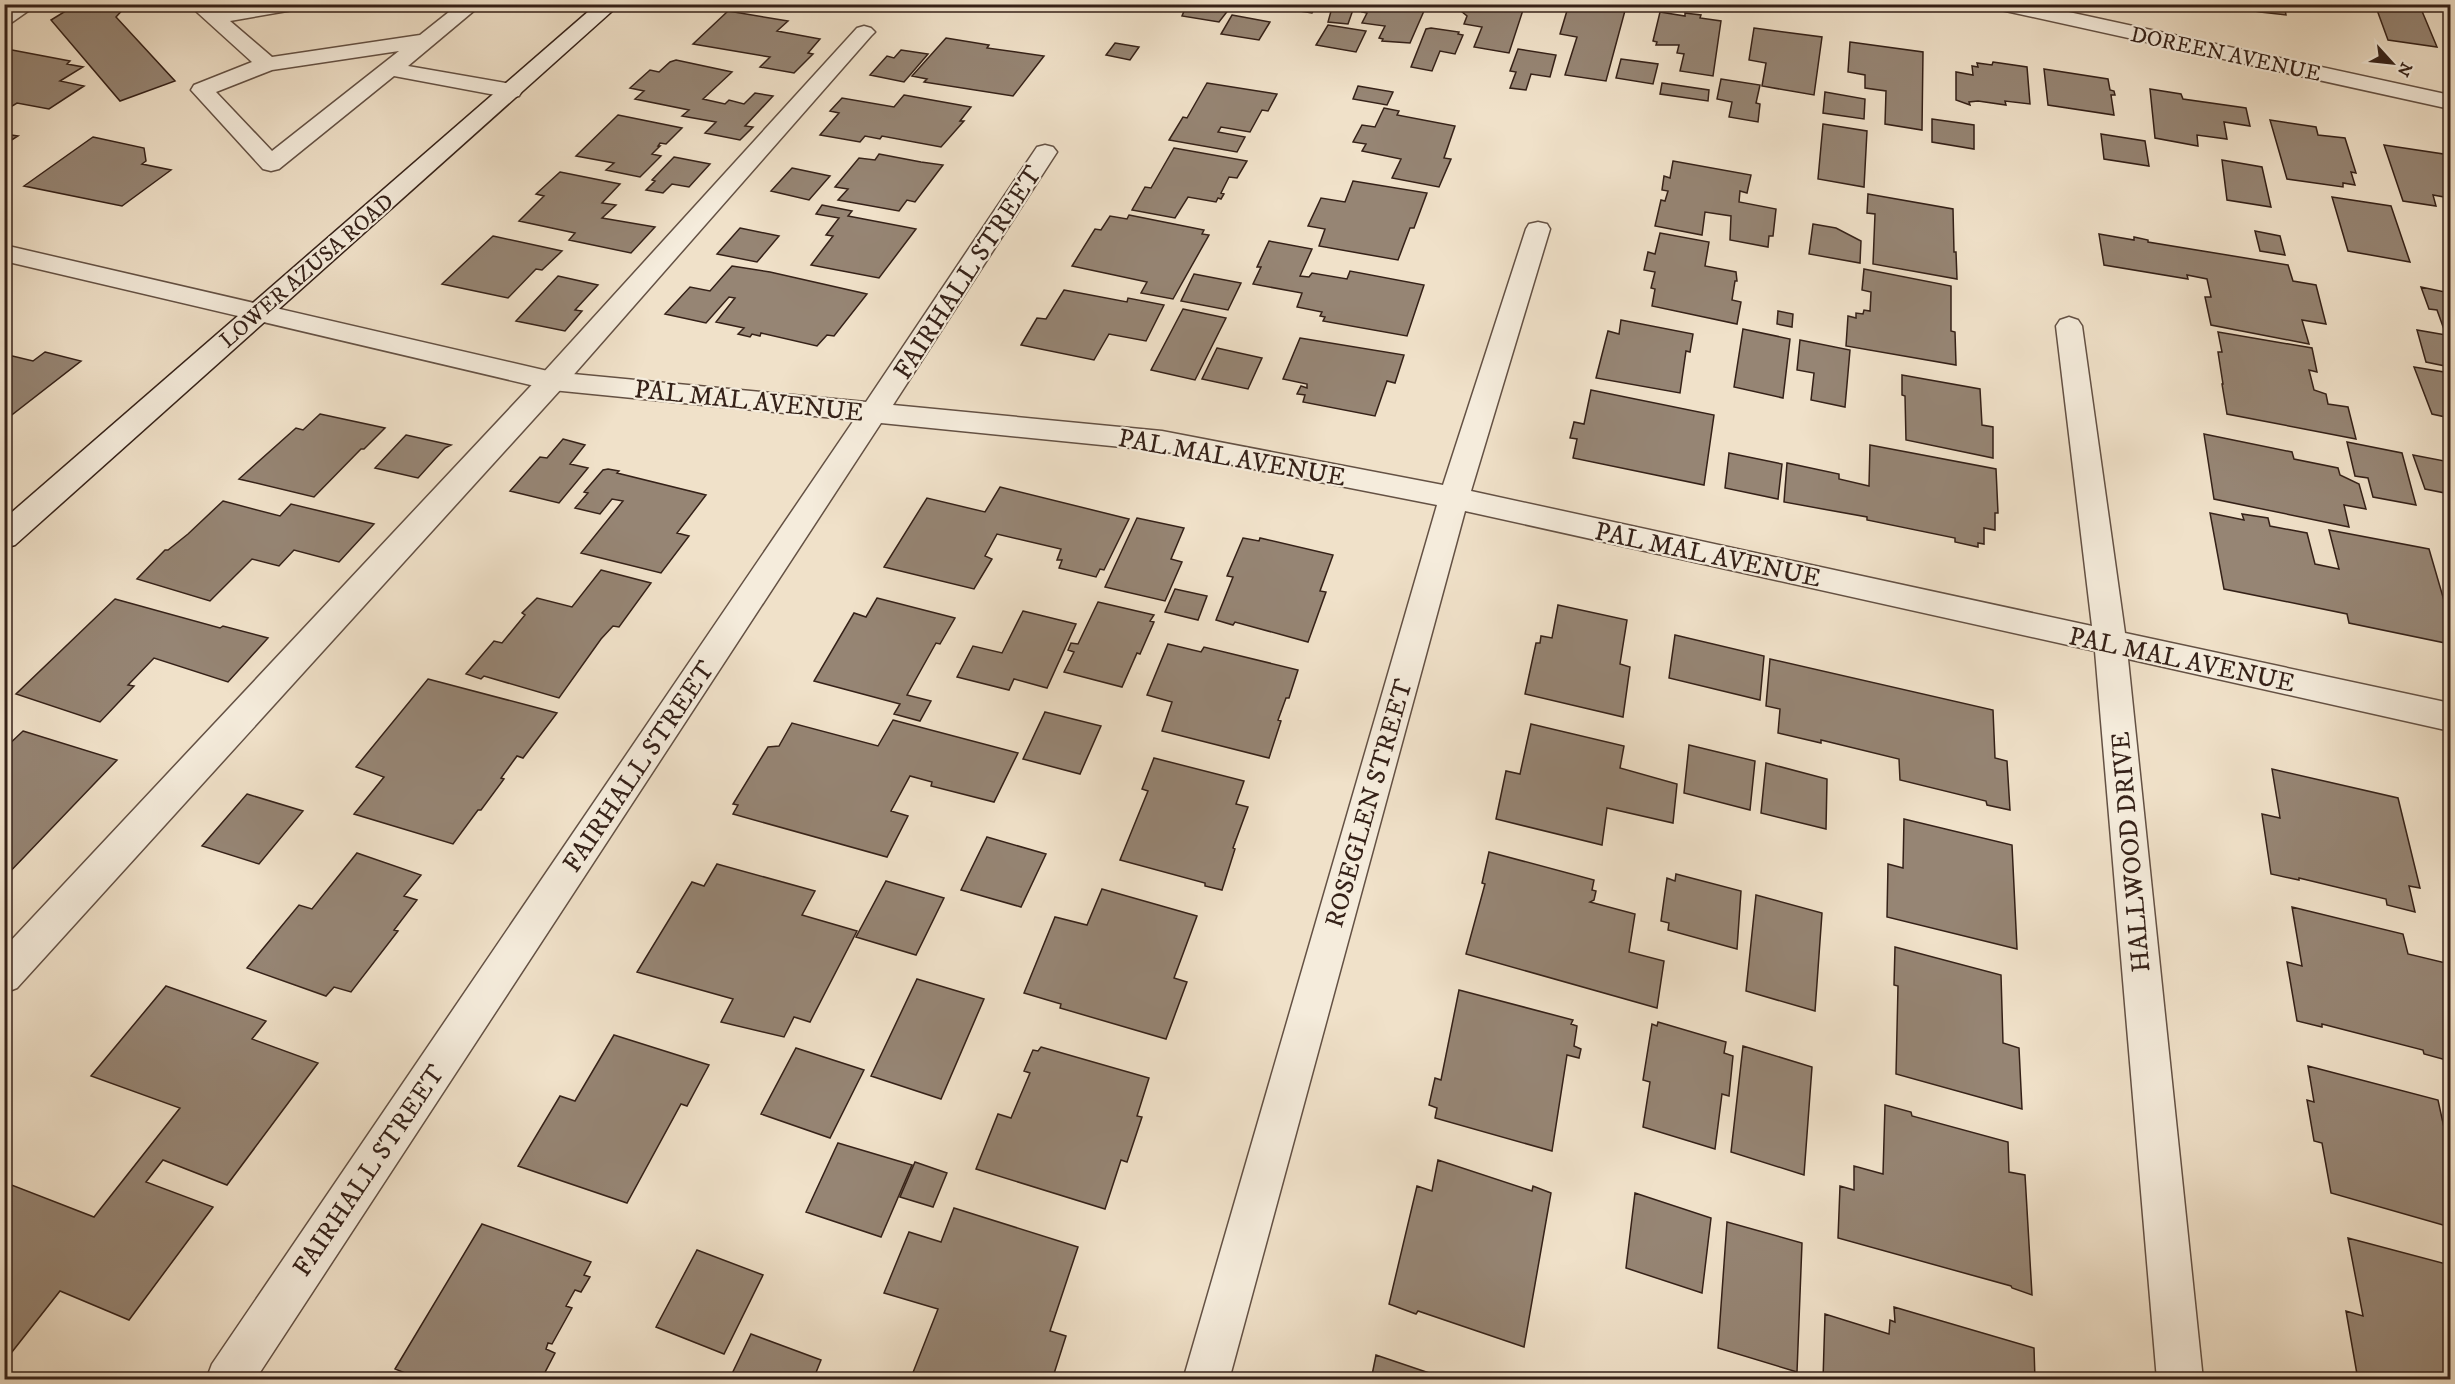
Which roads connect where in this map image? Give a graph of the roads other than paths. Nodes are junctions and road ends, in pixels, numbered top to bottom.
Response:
1 (28, 4) edge
2 (293, 4) edge
3 (472, 4) edge
4 (610, 4) edge
5 (2001, 4) edge
6 (206, 11) edge
7 (4, 19) edge
8 (864, 32) dead end
9 (425, 41) junction
10 (267, 64) junction
11 (390, 69) junction
12 (512, 91) junction
13 (2451, 102) edge
14 (1046, 152) dead end
15 (1538, 229) dead end
16 (4, 253) edge
17 (256, 313) junction
18 (2069, 326) dead end
19 (552, 381) junction
20 (874, 412) junction
21 (1455, 498) junction
22 (4, 537) edge
23 (2110, 643) junction
24 (2451, 717) edge
25 (4, 975) edge
26 (228, 1380) edge
27 (1206, 1380) edge
28 (2180, 1380) edge

1 - 7 street
2 - 6 street
3 - 9 street
4 - 12 street, LOWER AZUSA ROAD
5 - 13 street, DOREEN AVENUE
6 - 10 street
8 - 19 street
9 - 10 street
9 - 11 street
10 - 11 street
11 - 12 street
12 - 17 street, LOWER AZUSA ROAD
14 - 20 street, FAIRHALL STREET
15 - 21 street, ROSEGLEN STREET
16 - 17 street, PAL MAL AVENUE
17 - 19 street, PAL MAL AVENUE
17 - 22 street, LOWER AZUSA ROAD
18 - 23 street, HALLWOOD DRIVE
19 - 20 street, PAL MAL AVENUE
19 - 25 street
20 - 21 street, PAL MAL AVENUE
20 - 26 street, FAIRHALL STREET
21 - 23 street, PAL MAL AVENUE
21 - 27 street, ROSEGLEN STREET
23 - 24 street, PAL MAL AVENUE
23 - 28 street, HALLWOOD DRIVE

